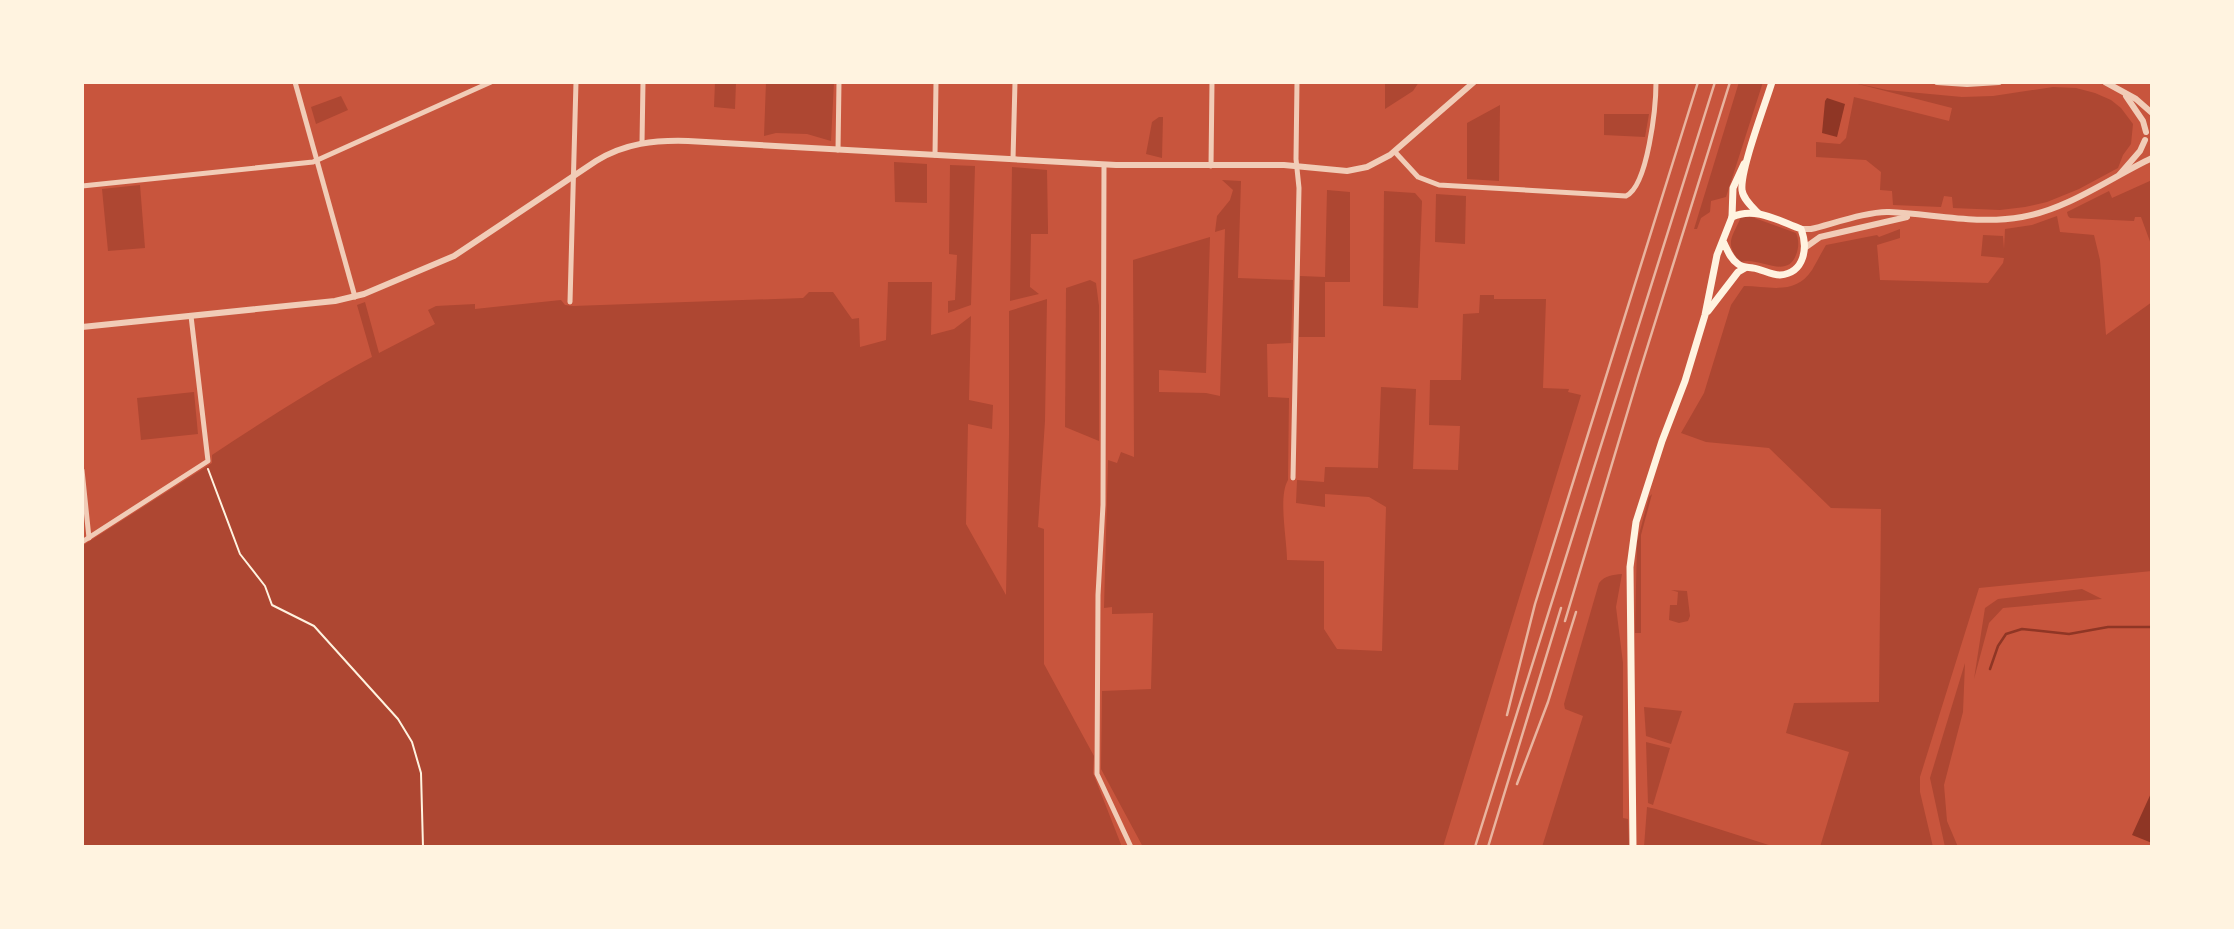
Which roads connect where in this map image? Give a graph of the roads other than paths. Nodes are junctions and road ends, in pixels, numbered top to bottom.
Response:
1 (295, 82) edge
2 (491, 82) edge
3 (576, 82) edge
4 (643, 82) edge
5 (839, 82) edge
6 (936, 82) edge
7 (1015, 82) edge
8 (1212, 82) edge
9 (1297, 82) edge
10 (1474, 82) edge
11 (1656, 82) edge
12 (1772, 82) edge
13 (1937, 82) edge
14 (1999, 82) edge
15 (2105, 82) edge
16 (2125, 94) junction
17 (2152, 113) edge
18 (2152, 124) edge
19 (2147, 132) junction
20 (2146, 140) junction
21 (642, 143) junction
22 (838, 150) junction
23 (1395, 152) junction
24 (2152, 152) edge
25 (936, 155) junction
26 (1748, 158) junction
27 (2152, 158) edge
28 (1013, 159) junction
29 (317, 161) junction
30 (1104, 164) junction
31 (1210, 166) junction
32 (1297, 166) junction
33 (575, 174) junction
34 (2119, 176) junction
35 (82, 186) edge
36 (1758, 213) junction
37 (1913, 215) junction
38 (1732, 217) junction
39 (1801, 229) junction
40 (1723, 241) junction
41 (1806, 247) junction
42 (1746, 268) junction
43 (355, 297) junction
44 (570, 302) dead end
45 (1705, 314) junction
46 (191, 316) junction
47 (82, 327) edge
48 (82, 470) edge
49 (1293, 478) dead end
50 (89, 538) junction
51 (82, 542) edge
52 (1131, 847) edge
53 (1633, 847) edge

1 - 29 street
2 - 29 street
3 - 33 street
4 - 21 street
5 - 22 street
6 - 25 street
7 - 28 street
8 - 31 street
9 - 32 street
10 - 23 street
11 - 23 street
12 - 26 main road
13 - 14 street
15 - 16 street
16 - 17 street
16 - 19 street
18 - 19 street
19 - 20 street
20 - 24 street
20 - 34 street
21 - 22 street
21 - 33 street
22 - 25 street
23 - 32 street
25 - 28 street
26 - 36 main road
26 - 38 main road
27 - 34 street
28 - 30 street
29 - 35 street
29 - 43 street
30 - 31 street
30 - 52 street
31 - 32 street
32 - 49 street
33 - 43 street
33 - 44 street
34 - 37 street
36 - 38 main road
36 - 39 main road
37 - 39 street
37 - 41 street
38 - 40 main road
39 - 41 main road
40 - 42 main road
40 - 45 main road
41 - 42 main road
42 - 45 main road
43 - 46 street
45 - 53 main road
46 - 47 street
46 - 50 street
48 - 50 street
50 - 51 street

